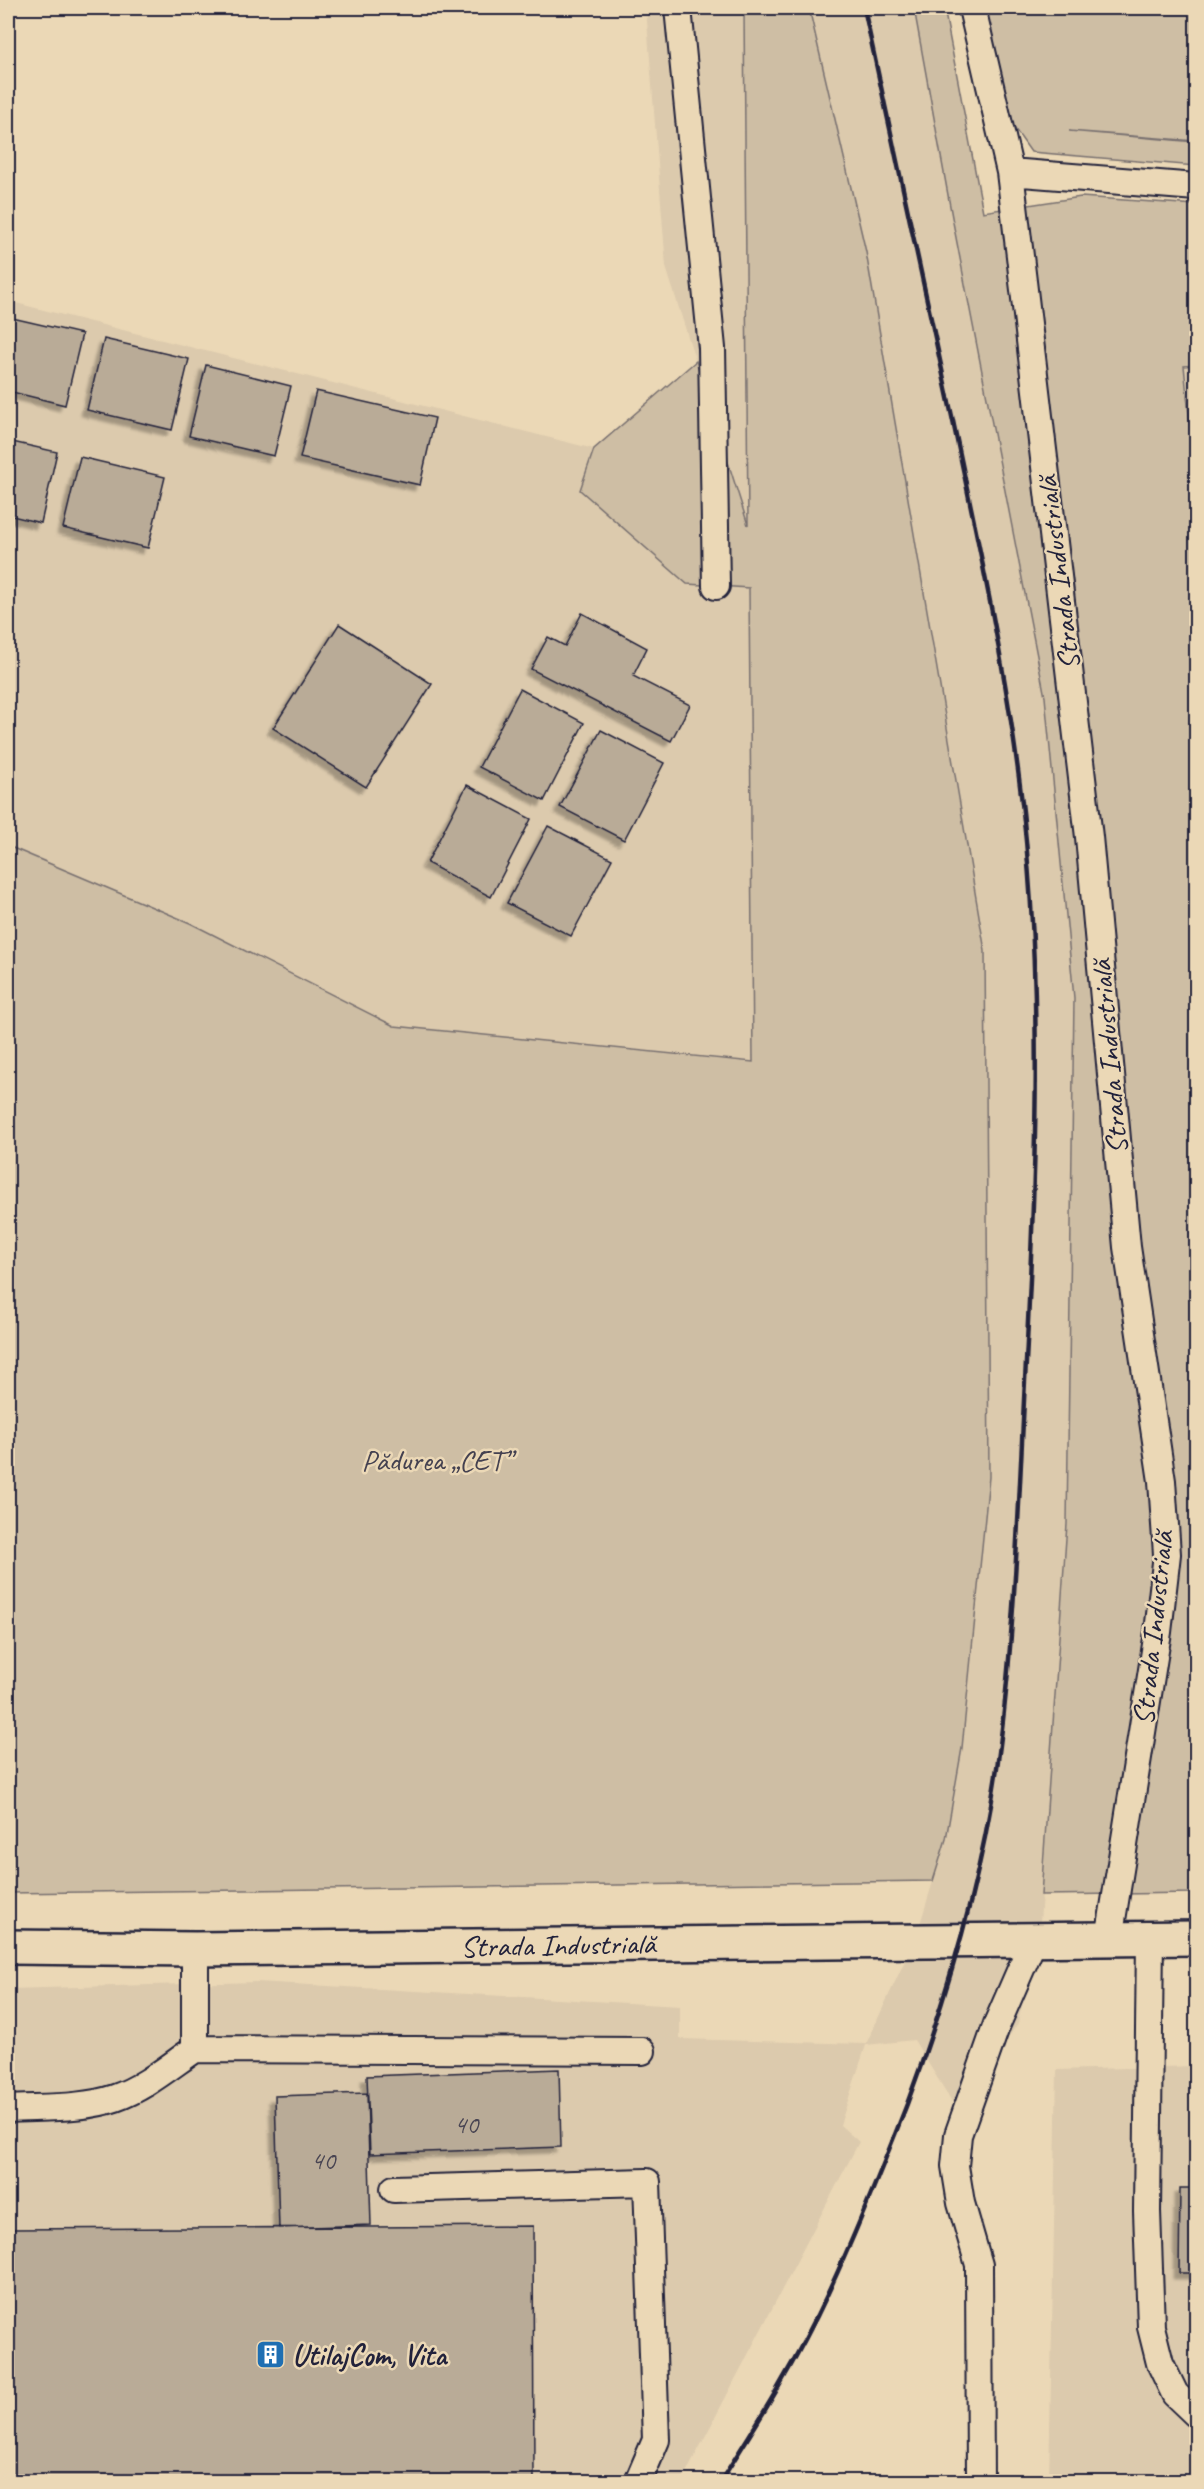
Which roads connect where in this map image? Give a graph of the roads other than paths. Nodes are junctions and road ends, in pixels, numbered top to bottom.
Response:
1 (678, 8) edge
2 (972, 8) edge
3 (1010, 172) junction
4 (1197, 187) edge
5 (716, 586) dead end
6 (1109, 1938) junction
7 (1150, 1938) junction
8 (1197, 1938) edge
9 (1034, 1939) junction
10 (8, 1947) edge
11 (195, 1949) junction
12 (195, 2049) junction
13 (642, 2051) dead end
14 (8, 2109) edge
15 (394, 2189) dead end
16 (1197, 2414) edge
17 (638, 2481) edge
18 (980, 2481) edge

1 - 5 lane
2 - 3 lane, Strada Industrială
3 - 4 lane
3 - 6 lane, Strada Industrială
6 - 7 street, Strada Industrială
6 - 9 street, Strada Industrială
7 - 8 street, Strada Industrială
7 - 16 lane
9 - 11 street, Strada Industrială
9 - 18 lane
10 - 11 street, Strada Industrială
11 - 12 lane
12 - 13 lane
12 - 14 lane
15 - 17 lane

